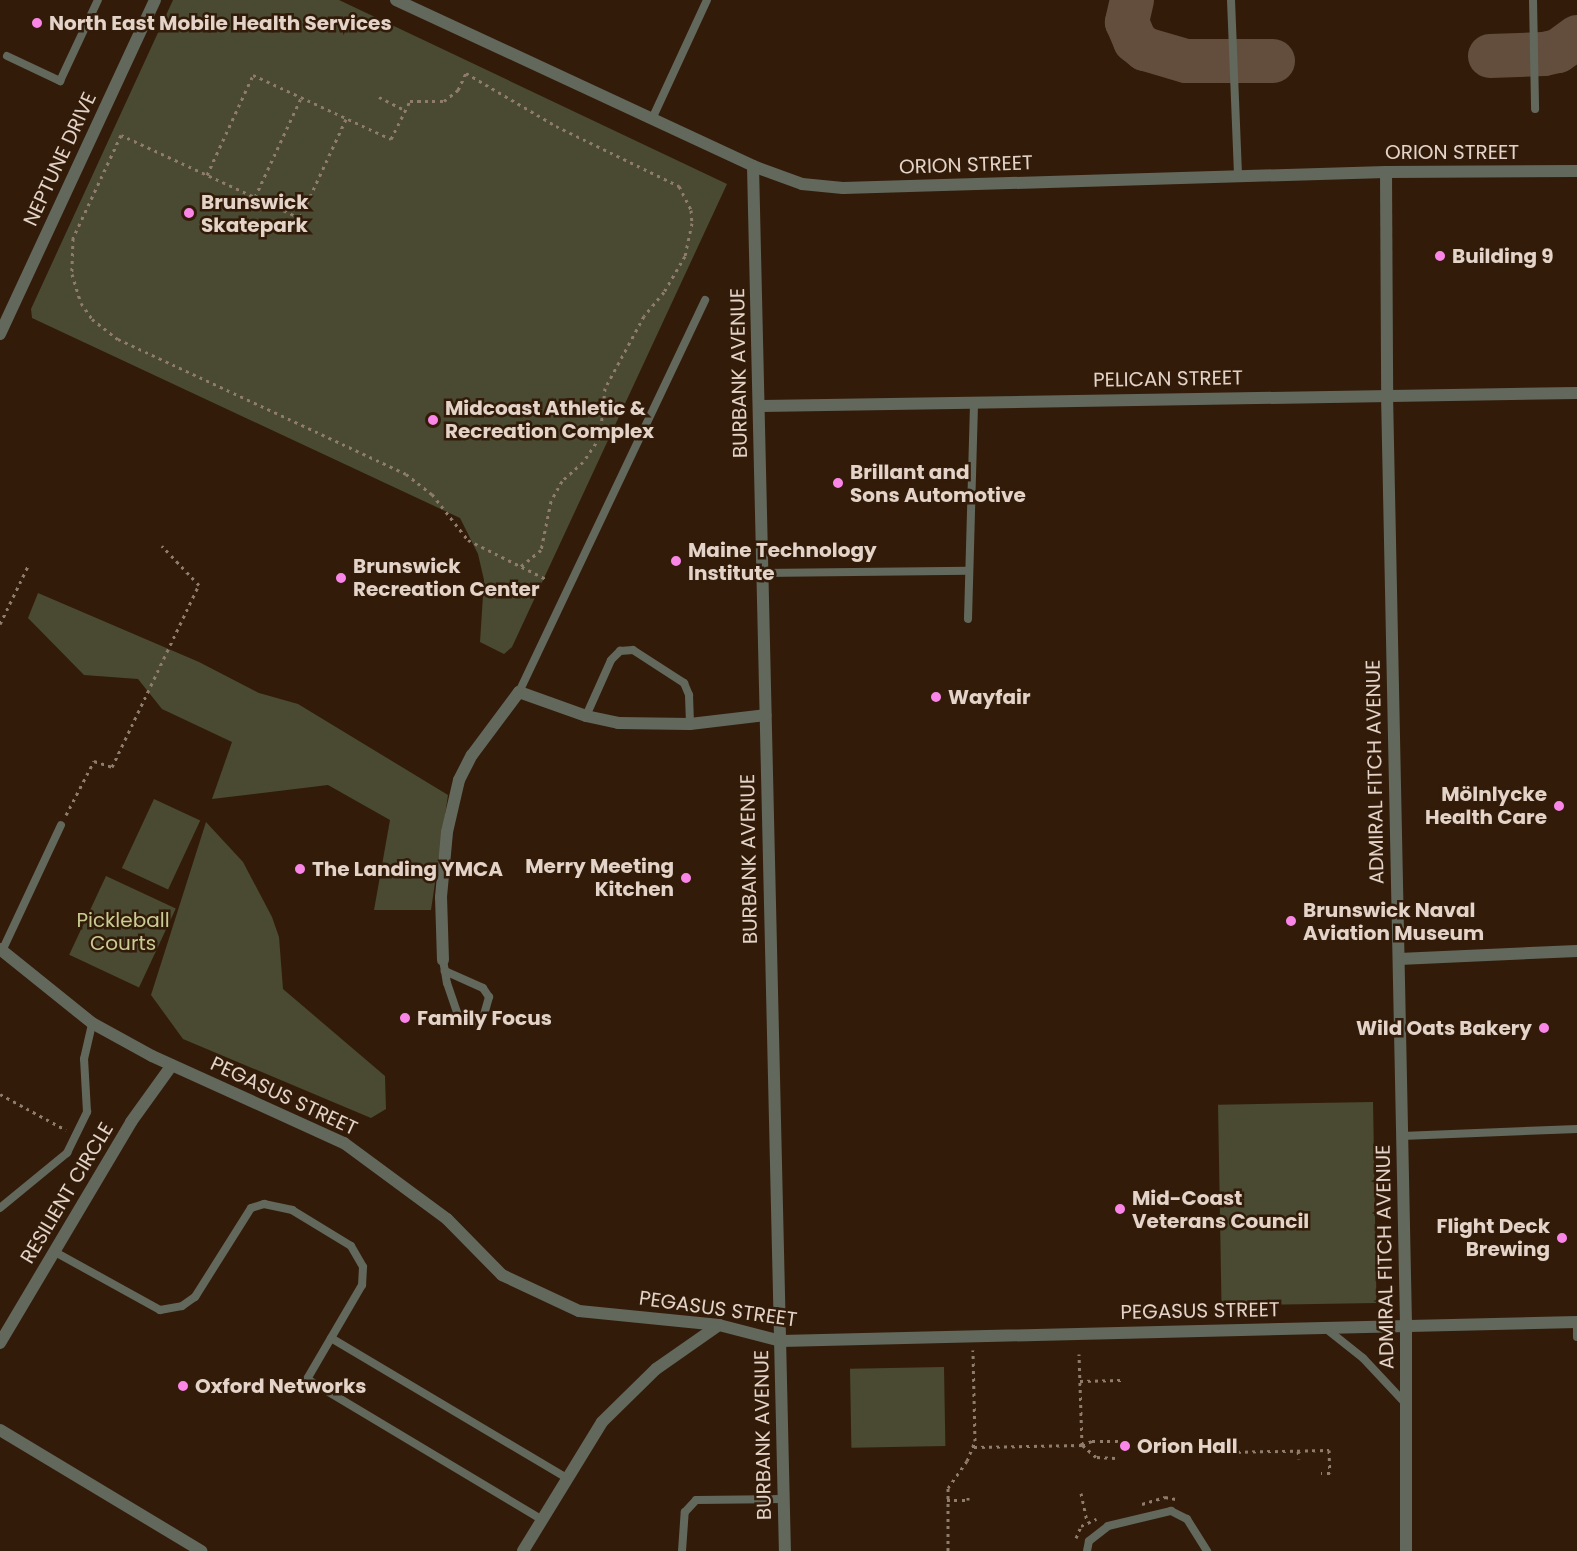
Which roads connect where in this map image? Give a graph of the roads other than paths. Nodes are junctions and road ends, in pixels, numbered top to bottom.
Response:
1 (98, 0) edge
2 (155, 0) edge
3 (396, 0) edge
4 (707, 0) edge
5 (1231, 0) edge
6 (1533, 0) edge
7 (7, 56) dead end
8 (1534, 109) dead end
9 (652, 119) junction
10 (753, 166) junction
11 (1577, 171) edge
12 (1386, 172) junction
13 (1238, 176) junction
14 (705, 300) dead end
15 (0, 334) edge
16 (1577, 393) edge
17 (1387, 394) junction
18 (974, 402) junction
19 (759, 406) junction
20 (969, 571) junction
21 (762, 573) junction
22 (968, 619) dead end
23 (519, 692) junction
24 (765, 715) junction
25 (586, 716) junction
26 (690, 724) junction
27 (61, 825) road end
28 (1, 950) edge
29 (1577, 951) edge
30 (1399, 959) junction
31 (444, 965) junction
32 (93, 1023) junction
33 (172, 1065) junction
34 (1577, 1129) edge
35 (1402, 1136) junction
36 (0, 1208) edge
37 (55, 1252) junction
38 (1577, 1322) edge
39 (719, 1325) junction
40 (1406, 1325) junction
41 (1323, 1327) junction
42 (1577, 1337) edge
43 (331, 1338) junction
44 (781, 1341) junction
45 (0, 1343) edge
46 (1406, 1404) junction
47 (0, 1430) edge
48 (565, 1477) junction
49 (783, 1500) junction
50 (541, 1519) junction
51 (201, 1551) edge
52 (524, 1551) edge
53 (682, 1551) edge
54 (785, 1551) edge
55 (1087, 1551) edge
56 (1207, 1551) edge
57 (1406, 1551) edge

1 - 7 lane
2 - 15 street, NEPTUNE DRIVE
3 - 9 street, ORION STREET
4 - 9 lane
5 - 13 lane
6 - 8 lane
9 - 10 street, ORION STREET
10 - 13 street, ORION STREET
10 - 19 street, BURBANK AVENUE
11 - 12 street, ORION STREET
12 - 13 street, ORION STREET
12 - 17 street, ADMIRAL FITCH AVENUE
14 - 23 lane
16 - 17 street, PELICAN STREET
17 - 18 street, PELICAN STREET
17 - 30 street, ADMIRAL FITCH AVENUE
18 - 19 street, PELICAN STREET
18 - 20 lane
19 - 21 street, BURBANK AVENUE
20 - 21 lane
20 - 22 lane
21 - 24 street, BURBANK AVENUE
23 - 25 street
23 - 31 street
24 - 26 street
24 - 44 street, BURBANK AVENUE
25 - 26 street
25 - 26 lane
27 - 28 lane
28 - 32 street, PEGASUS STREET
29 - 30 street
30 - 35 street, ADMIRAL FITCH AVENUE
31 - 31 lane
32 - 33 street, PEGASUS STREET
32 - 36 lane
33 - 37 street, RESILIENT CIRCLE
33 - 39 street, PEGASUS STREET
34 - 35 lane
35 - 40 street, ADMIRAL FITCH AVENUE
37 - 43 lane
37 - 45 street, RESILIENT CIRCLE
38 - 40 street, PEGASUS STREET
38 - 42 lane
39 - 44 street, PEGASUS STREET
39 - 48 street
40 - 41 street, PEGASUS STREET
40 - 46 street, ADMIRAL FITCH AVENUE
41 - 44 street, PEGASUS STREET
41 - 46 lane
43 - 48 lane
43 - 50 lane
44 - 49 street, BURBANK AVENUE
46 - 57 street, ADMIRAL FITCH AVENUE
47 - 51 street
48 - 50 street
49 - 53 lane
49 - 54 street, BURBANK AVENUE
50 - 52 street
55 - 56 lane

